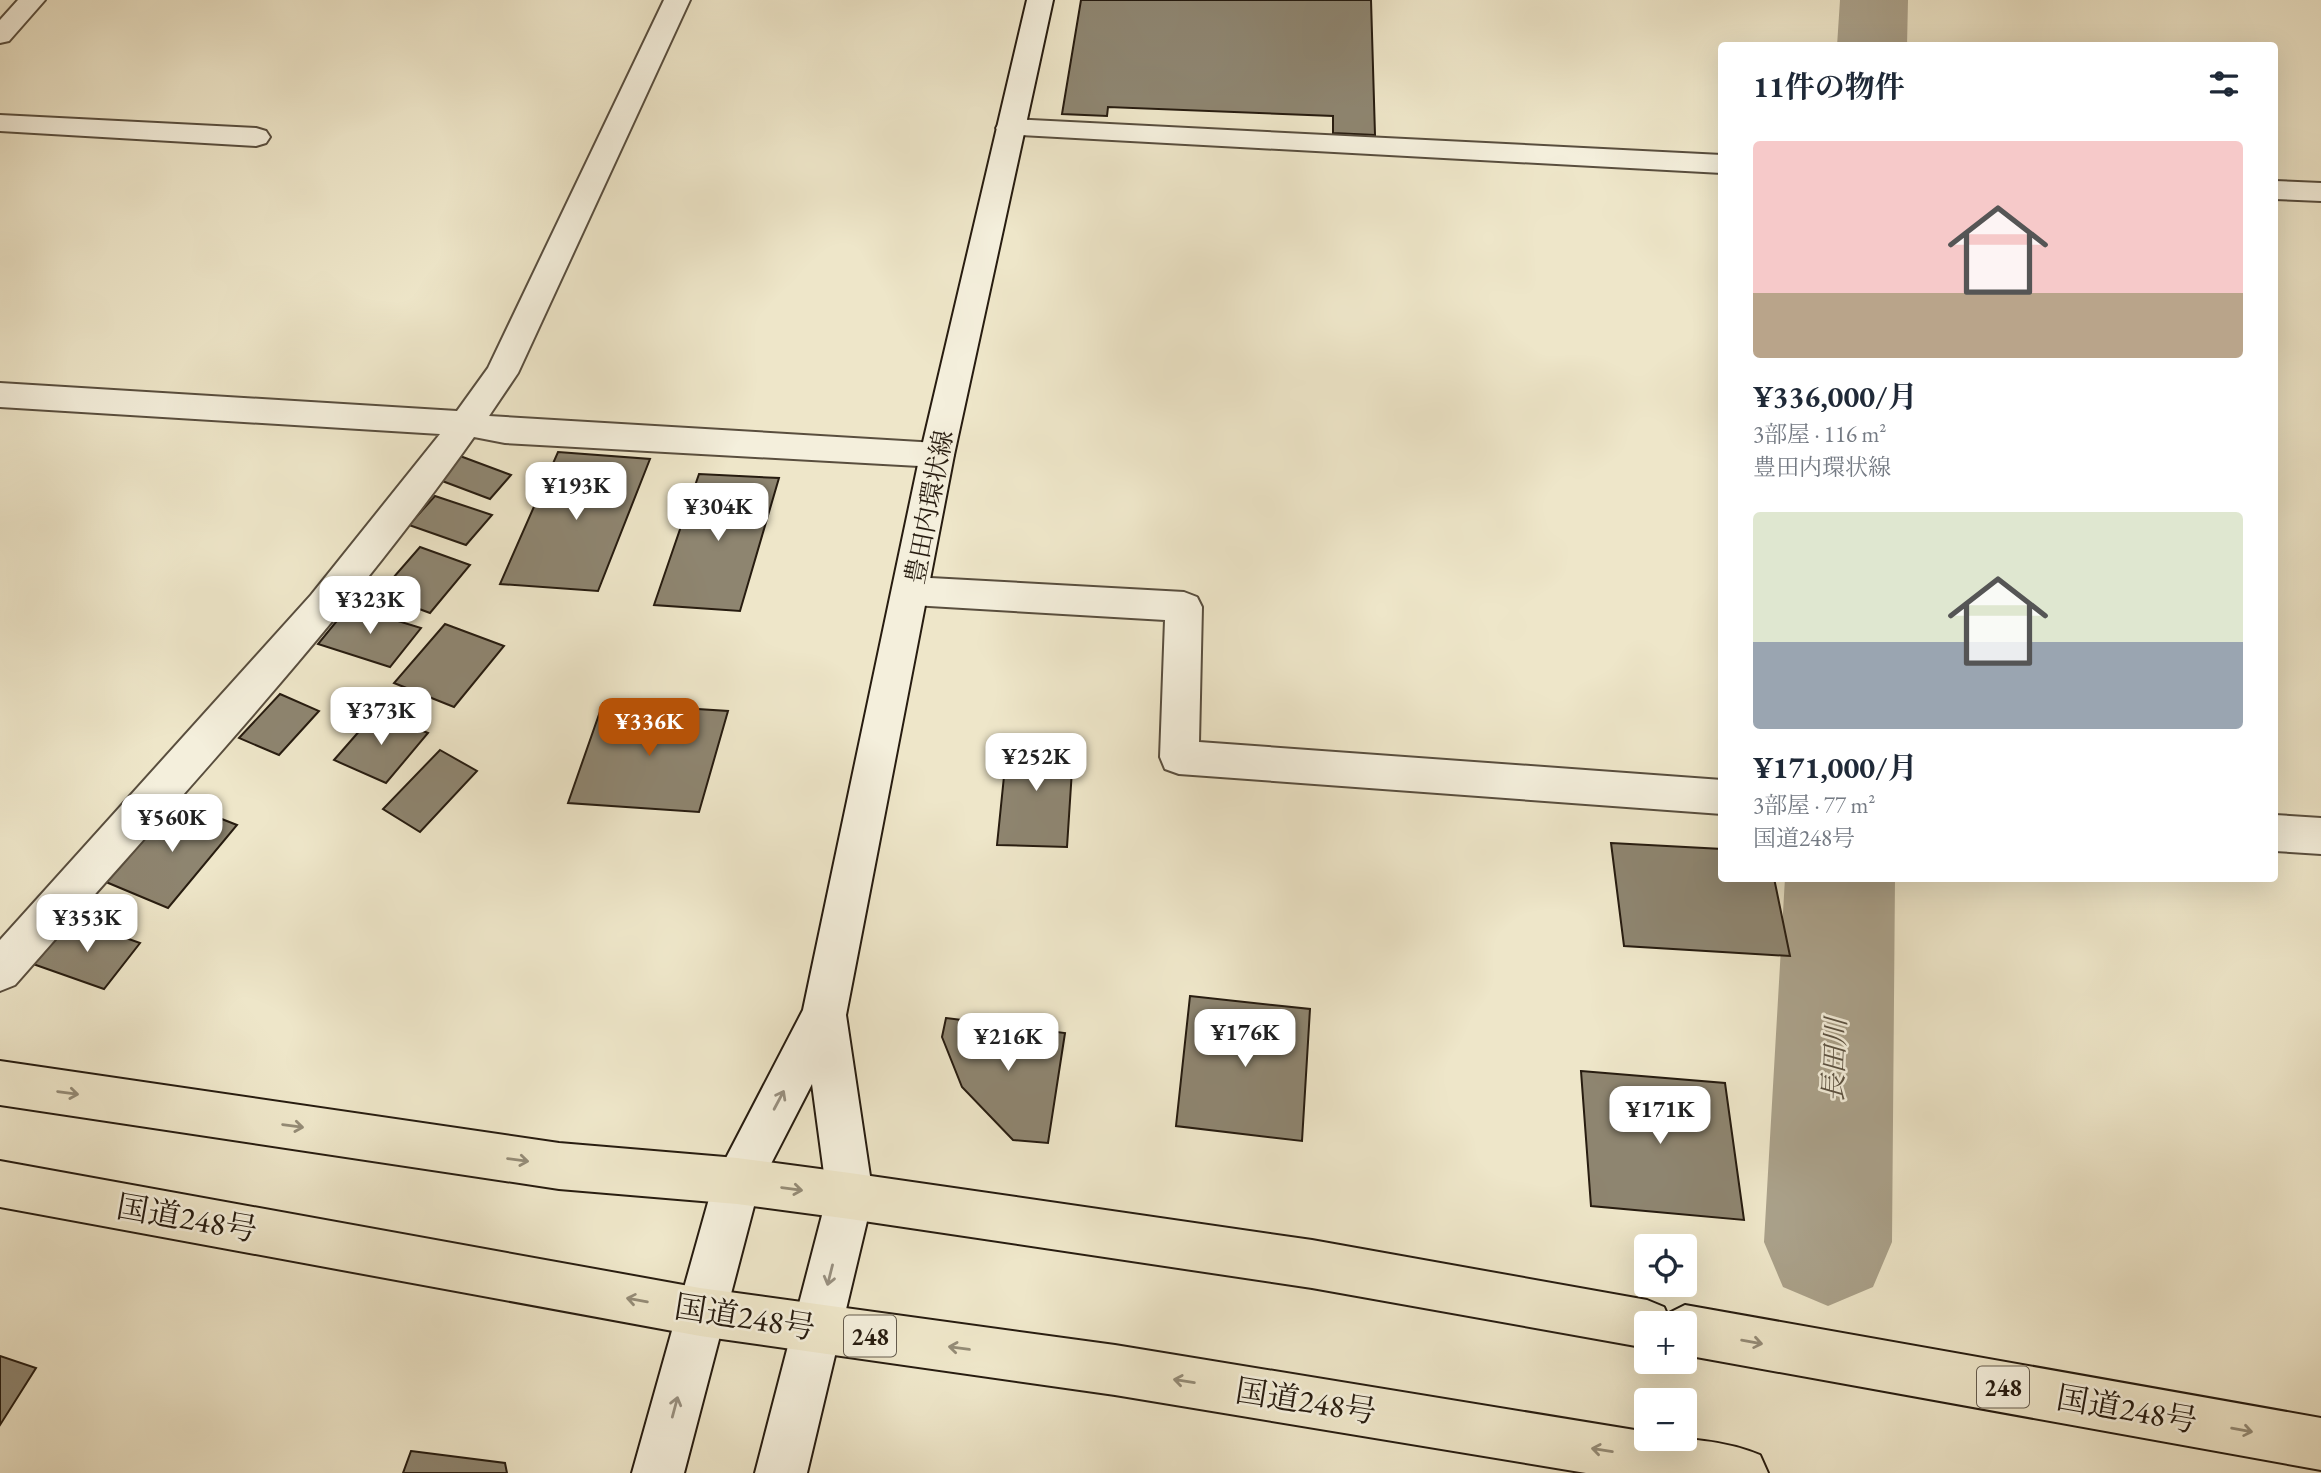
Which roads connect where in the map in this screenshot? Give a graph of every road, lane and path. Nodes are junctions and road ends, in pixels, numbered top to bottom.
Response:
1 (677, 0) edge
2 (1040, 0) edge
3 (30, 3) edge
4 (0, 4) edge
5 (0, 35) edge
6 (0, 123) edge
7 (1010, 128) junction
8 (256, 137) dead end
9 (1718, 164) edge
10 (2278, 190) edge
11 (2321, 192) edge
12 (0, 395) edge
13 (467, 424) junction
14 (937, 455) junction
15 (912, 591) junction
16 (1718, 797) edge
17 (2278, 833) edge
18 (2321, 836) edge
19 (0, 971) edge
20 (824, 1015) junction
21 (0, 1083) edge
22 (737, 1181) junction
23 (0, 1184) edge
24 (850, 1196) junction
25 (700, 1312) junction
26 (1634, 1322) edge
27 (816, 1328) junction
28 (1697, 1333) edge
29 (2321, 1444) edge
30 (658, 1473) edge
31 (781, 1473) edge
32 (1742, 1473) edge

1 - 13 street
2 - 7 street, 豊田内環状線
3 - 4 street
3 - 5 street
6 - 8 street
7 - 9 street
7 - 14 street, 豊田内環状線
10 - 11 street
12 - 13 street
13 - 14 street
13 - 19 street
14 - 15 street, 豊田内環状線
15 - 16 street
15 - 20 street, 豊田内環状線
17 - 18 street
22 -> 20 street, 豊田内環状線
20 - 24 street, 豊田内環状線
21 -> 22 highway
22 -> 24 highway
22 - 25 street, 豊田内環状線
25 -> 23 highway, 国道248号 / 248
24 - 26 highway
24 -> 27 street, 豊田内環状線
25 - 27 highway, 国道248号 / 248
30 -> 25 street, 豊田内環状線
27 - 31 street, 豊田内環状線
32 -> 27 highway, 国道248号 / 248
28 -> 29 highway, 国道248号 / 248

